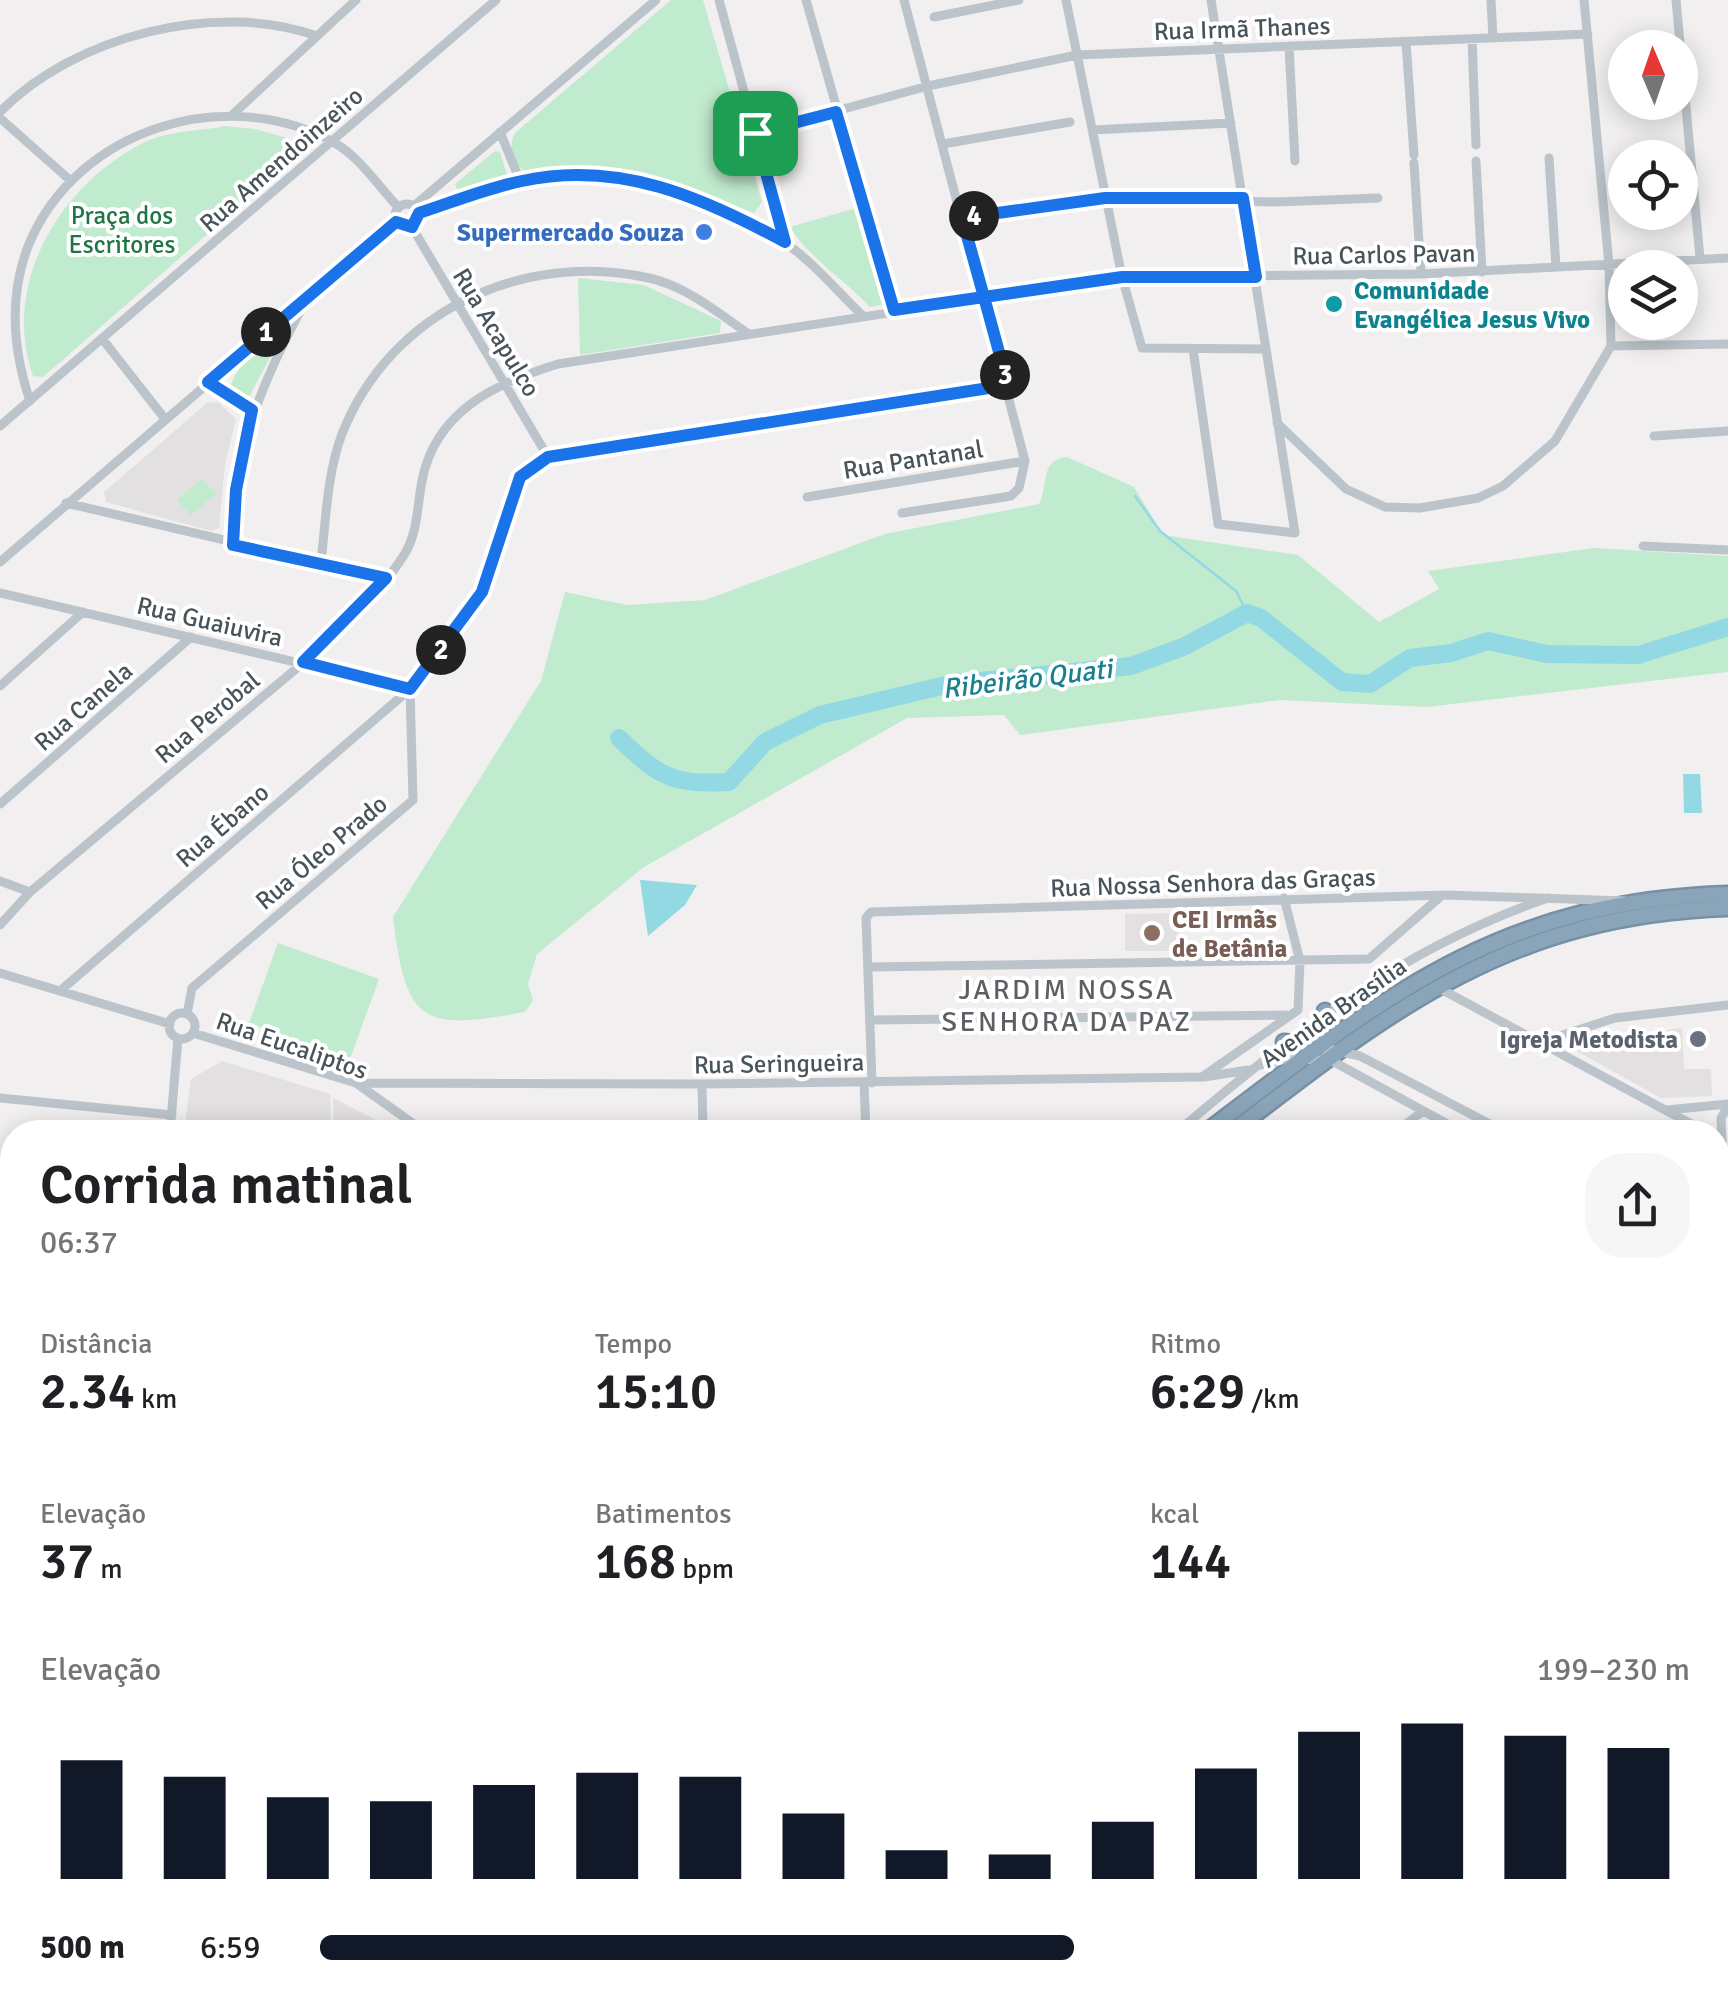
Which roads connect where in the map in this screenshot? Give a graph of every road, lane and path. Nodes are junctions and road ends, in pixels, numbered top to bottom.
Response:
1 (496, 0) edge
2 (656, 0) edge
3 (720, 0) edge
4 (806, 0) edge
5 (904, 0) edge
6 (1019, 0) edge
7 (1066, 0) edge
8 (1210, 0) edge
9 (1491, 0) edge
10 (1584, 0) edge
11 (1676, 0) edge
12 (348, 2) edge
13 (934, 17) dead end
14 (1588, 34) junction
15 (317, 36) junction
16 (1493, 38) junction
17 (1472, 39) junction
18 (1406, 42) junction
19 (1289, 46) junction
20 (1219, 48) junction
21 (1077, 56) junction
22 (928, 86) junction
23 (836, 112) junction
24 (0, 115) edge
25 (230, 116) junction
26 (1070, 122) dead end
27 (1231, 123) junction
28 (1092, 130) junction
29 (500, 132) junction
30 (755, 133) junction
31 (331, 141) junction
32 (943, 144) junction
33 (1476, 144) dead end
34 (1549, 158) dead end
35 (1295, 161) dead end
36 (1476, 161) dead end
37 (71, 180) junction
38 (520, 181) junction
39 (1105, 198) junction
40 (1243, 198) junction
41 (1378, 198) dead end
42 (398, 207) junction
43 (416, 209) junction
44 (962, 218) junction
45 (396, 222) junction
46 (412, 227) junction
47 (785, 242) junction
48 (1700, 258) joint
49 (1728, 258) edge
50 (1608, 265) joint
51 (1556, 267) junction
52 (1482, 272) junction
53 (1420, 274) junction
54 (1122, 277) junction
55 (1256, 277) junction
56 (984, 297) junction
57 (308, 298) junction
58 (456, 303) junction
59 (894, 310) junction
60 (862, 315) junction
61 (749, 334) junction
62 (1611, 340) edge
63 (104, 341) junction
64 (1728, 344) edge
65 (1611, 346) junction
66 (1193, 349) junction
67 (1264, 349) junction
68 (503, 381) junction
69 (208, 382) junction
70 (1008, 385) junction
71 (30, 402) junction
72 (252, 410) junction
73 (165, 418) junction
74 (1275, 421) junction
75 (0, 426) edge
76 (1728, 430) edge
77 (1654, 436) dead end
78 (548, 457) junction
79 (1025, 466) junction
80 (807, 496) dead end
81 (66, 503) junction
82 (902, 513) dead end
83 (233, 545) junction
84 (1643, 546) dead end
85 (1728, 550) edge
86 (0, 562) edge
87 (321, 562) junction
88 (386, 578) junction
89 (0, 593) edge
90 (83, 612) junction
91 (192, 637) junction
92 (303, 662) junction
93 (0, 686) edge
94 (410, 689) junction
95 (0, 804) edge
96 (0, 881) edge
97 (30, 892) junction
98 (1728, 894) edge
99 (1441, 896) junction
100 (1556, 896) junction
101 (1284, 898) junction
102 (1632, 902) junction
103 (1728, 908) edge
104 (0, 925) edge
105 (1300, 960) junction
106 (871, 966) junction
107 (0, 973) edge
108 (1435, 986) junction
109 (60, 991) junction
110 (1728, 1006) edge
111 (1325, 1011) junction
112 (186, 1014) junction
113 (1289, 1015) junction
114 (873, 1020) junction
115 (170, 1024) junction
116 (193, 1032) junction
117 (178, 1038) junction
118 (1284, 1042) junction
119 (1538, 1043) junction
120 (1342, 1048) junction
121 (1322, 1053) junction
122 (1302, 1059) junction
123 (1252, 1068) junction
124 (1202, 1077) junction
125 (868, 1083) junction
126 (356, 1084) junction
127 (702, 1084) junction
128 (0, 1098) edge
129 (1728, 1106) edge
130 (1664, 1110) junction
131 (1422, 1112) junction
132 (172, 1115) junction
133 (1476, 1118) joint
134 (171, 1120) edge
135 (408, 1120) edge
136 (703, 1120) edge
137 (866, 1120) edge
138 (1191, 1120) edge
139 (1222, 1120) edge
140 (1246, 1120) edge
141 (1411, 1120) edge
142 (1439, 1120) edge
143 (1480, 1120) edge
144 (1683, 1120) edge

1 - 31 street, Rua Amendoinzeiro
2 - 29 street
3 - 30 street
4 - 23 street
5 - 22 street
6 - 13 street
7 - 21 street
8 - 20 street
9 - 16 street
10 - 14 street
11 - 48 street
12 - 15 street
14 - 16 street, Rua Irmã Thanes
14 - 50 street
15 - 24 street
15 - 25 street
16 - 17 street, Rua Irmã Thanes
17 - 18 street, Rua Irmã Thanes
17 - 33 street
18 - 19 street, Rua Irmã Thanes
18 - 53 street
19 - 20 street, Rua Irmã Thanes
19 - 35 street
20 - 21 street, Rua Irmã Thanes
20 - 27 street
21 - 22 street, Rua Irmã Thanes
21 - 28 street
22 - 23 street, Rua Irmã Thanes
22 - 32 street
23 - 30 street, Rua Irmã Thanes
23 - 59 street
24 - 37 street
25 - 31 street
25 - 37 street
26 - 32 street
27 - 28 street
27 - 40 street
28 - 39 street
29 - 38 street
29 - 43 street
30 - 47 street
31 - 42 street
31 - 63 street, Rua Amendoinzeiro
32 - 44 street
34 - 51 street
36 - 52 street
37 - 71 street
38 - 43 street
38 - 47 street
39 - 40 street
39 - 44 street
39 - 54 street
40 - 41 street
40 - 55 street
42 - 43 street
42 - 45 street
43 - 46 street
44 - 56 street
45 - 46 street
45 - 57 street
46 - 58 street, Rua Acapulco
47 - 60 street
48 - 49 street, Rua Carlos Pavan
50 - 51 street, Rua Carlos Pavan
51 - 52 street, Rua Carlos Pavan
52 - 53 street, Rua Carlos Pavan
53 - 55 street, Rua Carlos Pavan
54 - 55 street, Rua Carlos Pavan
54 - 56 street, Rua Carlos Pavan
54 - 66 street
55 - 67 street
56 - 59 street, Rua Carlos Pavan
56 - 70 street
57 - 69 street
57 - 72 street
58 - 61 street
58 - 68 street, Rua Acapulco
58 - 87 street
59 - 60 street, Rua Carlos Pavan
60 - 61 street, Rua Perobal
61 - 68 street, Rua Perobal
62 - 65 street
63 - 71 street, Rua Amendoinzeiro
63 - 73 street
64 - 65 street
65 - 74 street
66 - 67 street
66 - 74 street
67 - 74 street
68 - 78 street, Rua Acapulco
68 - 88 street, Rua Perobal
69 - 72 street
69 - 73 street
70 - 78 street
70 - 79 street
71 - 75 street, Rua Amendoinzeiro
72 - 83 street
73 - 81 street
76 - 77 street
78 - 94 street, Rua Ébano
79 - 80 street, Rua Pantanal
79 - 82 street
81 - 83 street
81 - 86 street
83 - 87 street
84 - 85 street
87 - 88 street
88 - 92 street, Rua Perobal
89 - 90 street, Rua Guaiuvira
90 - 91 street, Rua Guaiuvira
90 - 93 street
91 - 92 street, Rua Guaiuvira
91 - 95 street, Rua Canela
92 - 94 street, Rua Guaiuvira
92 - 97 street, Rua Perobal
94 - 109 street, Rua Ébano
94 - 112 street, Rua Óleo Prado
96 - 97 street
97 - 104 street, Rua Perobal
98 - 102 highway, Avenida Brasília
99 - 100 street, Rua Nossa Senhora das Graças
99 - 101 street, Rua Nossa Senhora das Graças
99 - 105 street
100 - 102 street, Rua Nossa Senhora das Graças
100 - 111 street, Avenida Brasília
101 - 105 street
101 - 106 street, Rua Nossa Senhora das Graças
102 - 121 highway, Avenida Brasília
103 - 108 highway, Avenida Brasília
105 - 106 street
105 - 113 street
106 - 114 street
107 - 109 street
108 - 119 street
108 - 120 highway, Avenida Brasília
109 - 115 street
110 - 119 street
111 - 118 street, Avenida Brasília
111 - 121 highway
112 - 115 street
112 - 116 street
113 - 114 street
113 - 124 street
114 - 125 street
115 - 117 street
116 - 117 street
116 - 126 street, Rua Eucaliptos
117 - 132 street
118 - 121 highway
118 - 123 street, Avenida Brasília
119 - 130 street
120 - 121 highway, Avenida Brasília
120 - 133 street
121 - 122 highway, Avenida Brasília
121 - 131 street
121 - 140 highway, Avenida Brasília
122 - 123 street, Rua Seringueira
122 - 139 highway, Avenida Brasília
123 - 124 street, Rua Seringueira
123 - 138 street, Avenida Brasília
124 - 125 street, Rua Seringueira
125 - 127 street, Rua Seringueira
125 - 137 street
126 - 127 street, Rua Seringueira
126 - 135 street, Rua Eucaliptos
127 - 136 street
128 - 132 street
129 - 130 street
130 - 144 street
131 - 141 street
131 - 142 street
132 - 134 street
133 - 143 street

